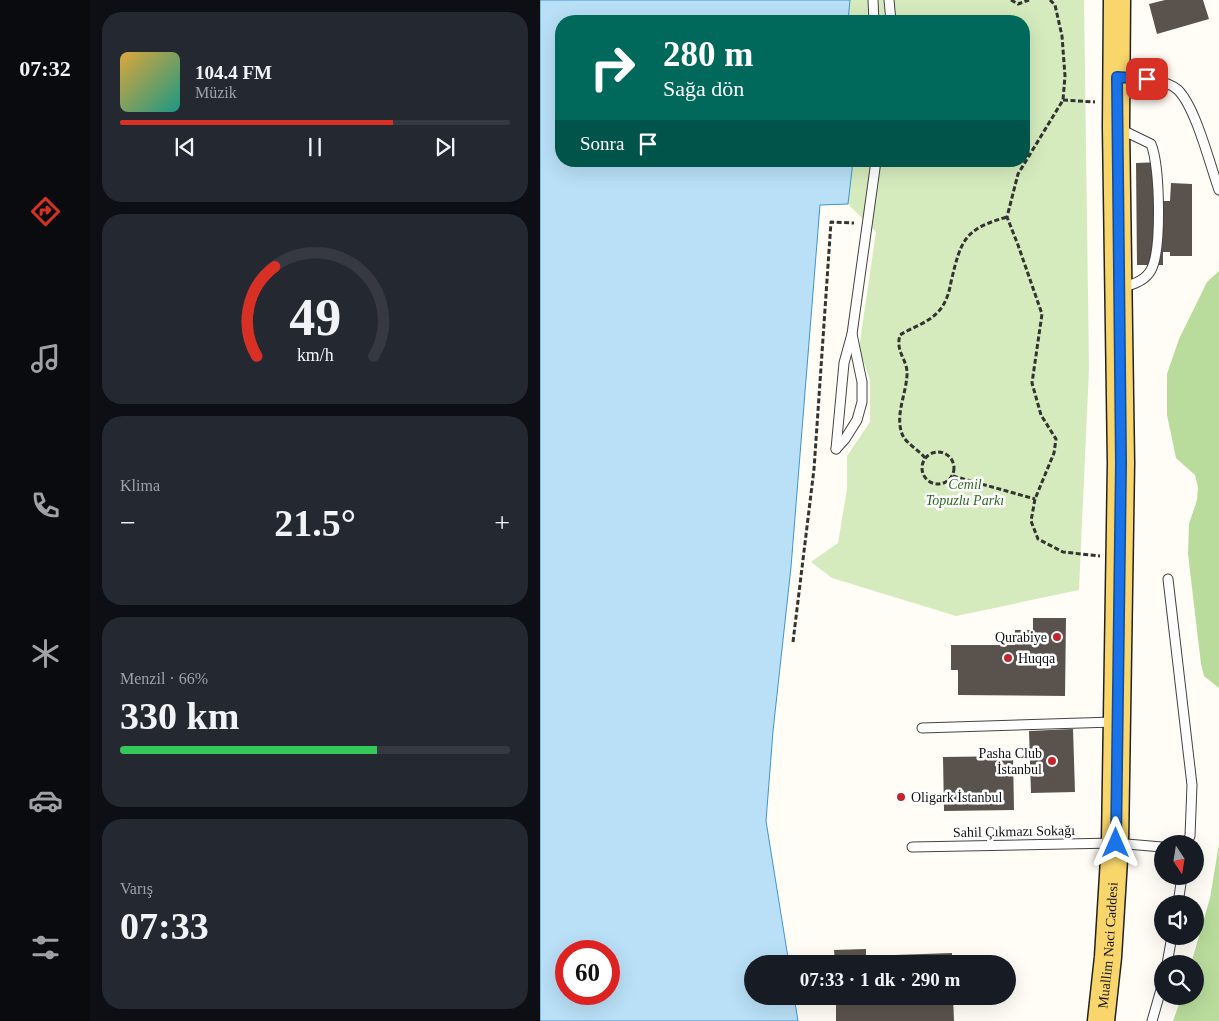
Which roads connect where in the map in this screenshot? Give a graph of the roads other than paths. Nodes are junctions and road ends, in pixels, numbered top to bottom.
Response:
1 (873, 0) edge
2 (889, 0) edge
3 (1117, 0) edge
4 (874, 15) edge
5 (890, 15) edge
6 (1117, 77) junction
7 (1116, 115) junction
8 (875, 167) edge
9 (1219, 190) edge
10 (1119, 287) junction
11 (852, 334) junction
12 (1168, 579) dead end
13 (1116, 722) junction
14 (922, 728) dead end
15 (1190, 835) edge
16 (1116, 843) junction
17 (1154, 846) edge
18 (912, 847) dead end
19 (1157, 1005) edge
20 (1101, 1021) edge
21 (1152, 1021) edge

1 - 4 lane
2 - 5 lane
3 - 6 main road, Muallim Naci Caddesi
6 - 7 main road, Muallim Naci Caddesi
6 - 9 lane
7 - 10 main road, Muallim Naci Caddesi
7 - 10 lane
8 - 11 lane
10 - 13 main road, Muallim Naci Caddesi
11 - 11 lane
12 - 15 lane
13 - 14 lane
13 - 16 main road, Muallim Naci Caddesi
16 - 17 lane, Sahil Çıkmazı Sokağı
16 - 18 lane, Sahil Çıkmazı Sokağı
16 - 20 main road, Muallim Naci Caddesi
19 - 21 lane

